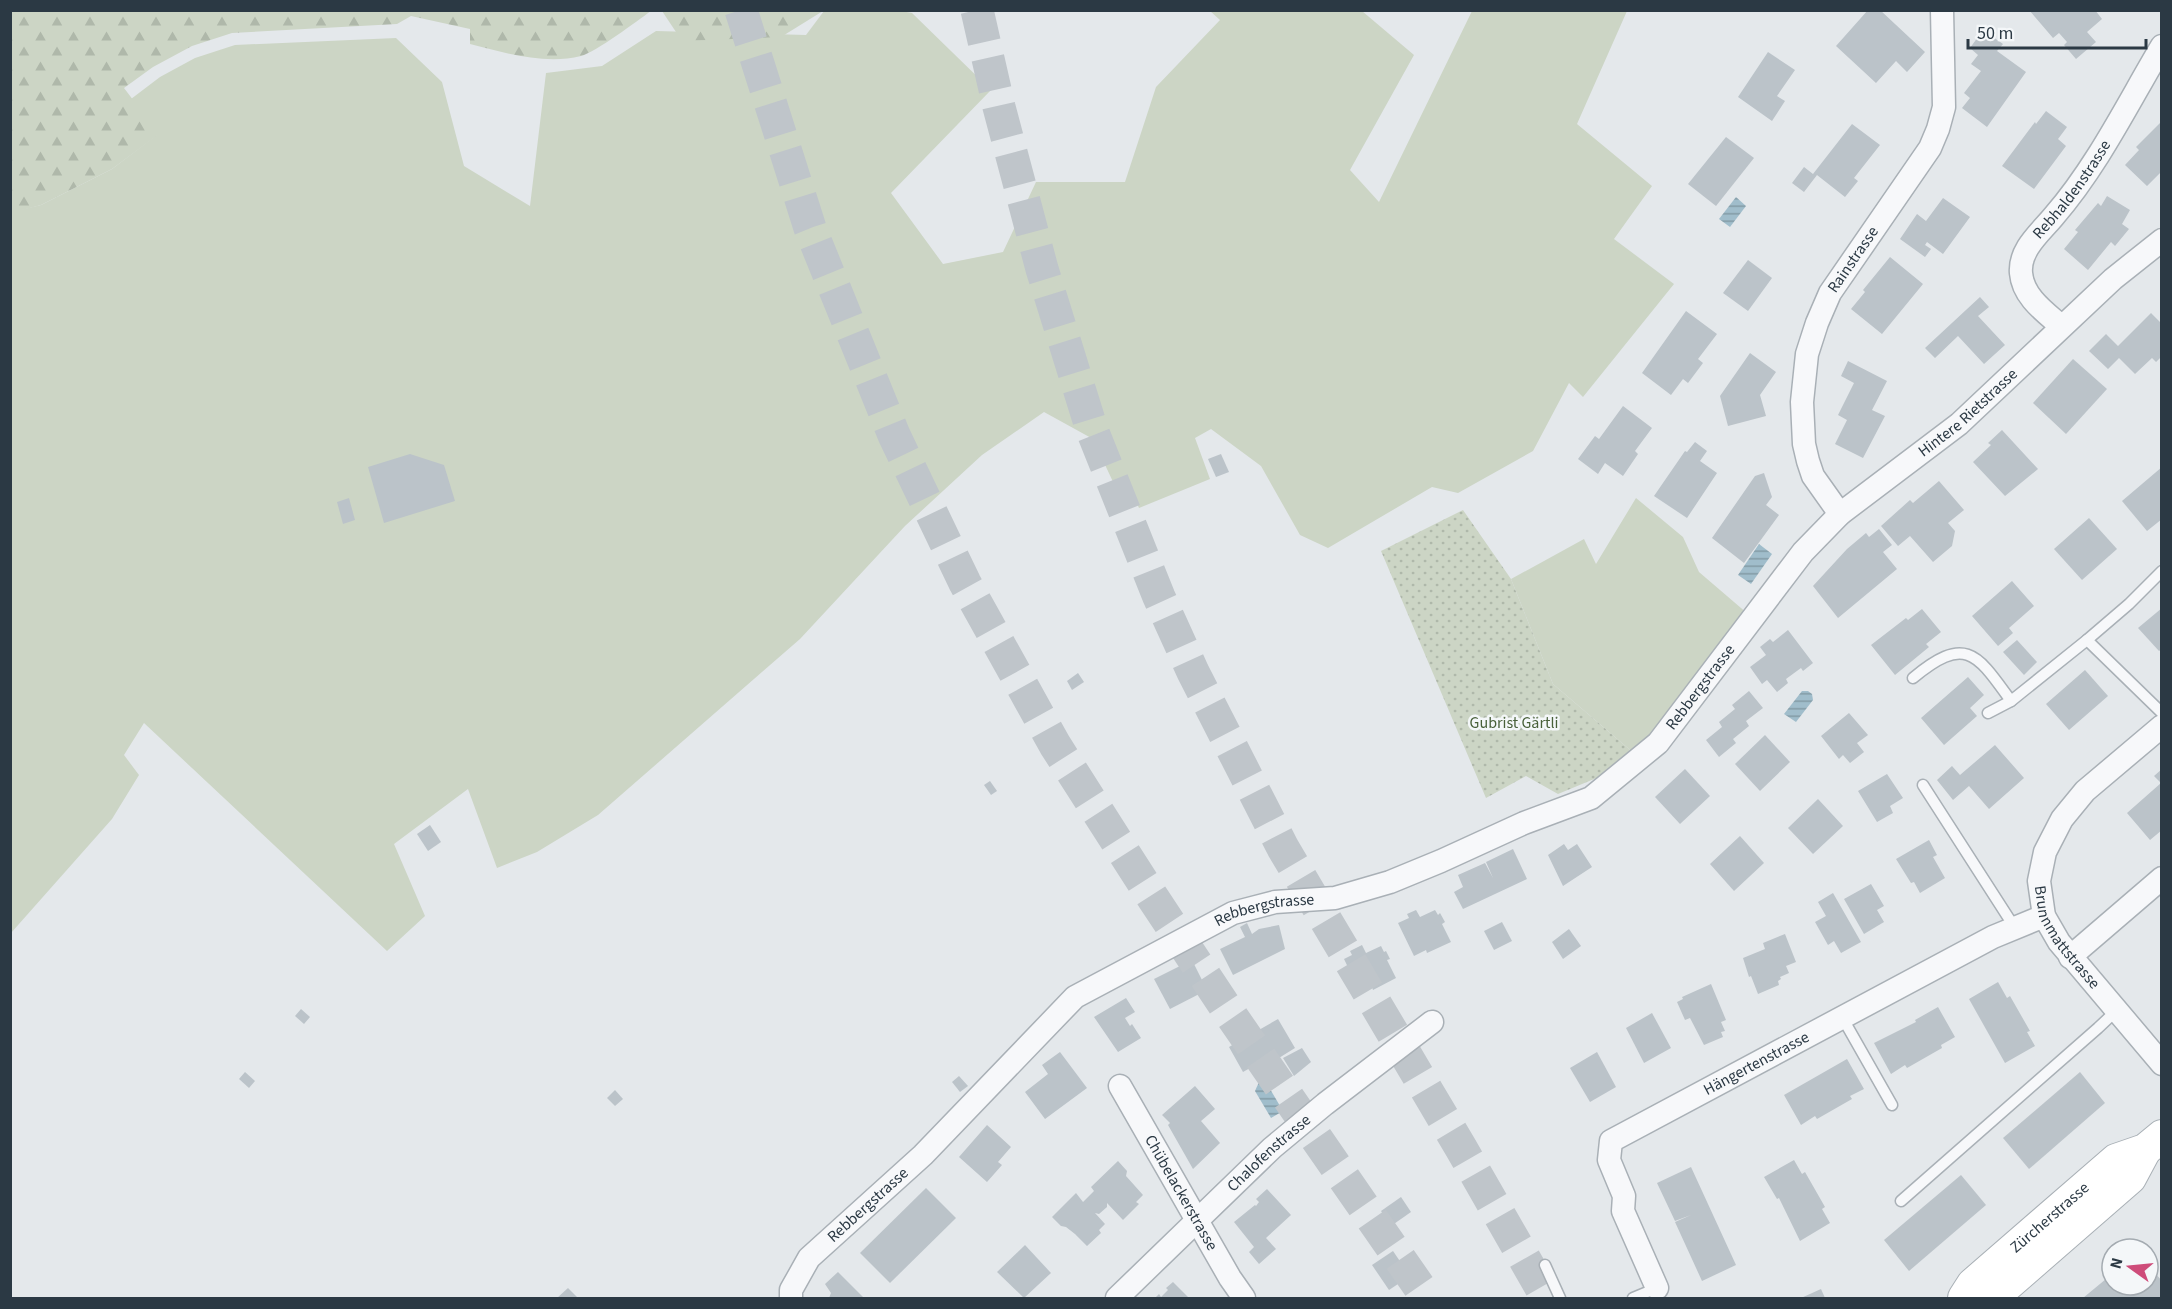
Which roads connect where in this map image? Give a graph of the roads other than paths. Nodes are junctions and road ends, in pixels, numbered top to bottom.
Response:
1 (1942, 10) edge
2 (2162, 46) edge
3 (2162, 240) edge
4 (2061, 326) junction
5 (1840, 514) junction
6 (2162, 570) edge
7 (1777, 588) joint
8 (2087, 640) junction
9 (1913, 678) dead end
10 (2011, 701) junction
11 (1988, 713) dead end
12 (2162, 713) edge
13 (2162, 726) edge
14 (1923, 785) dead end
15 (2162, 878) edge
16 (2044, 916) junction
17 (2015, 928) junction
18 (2070, 957) junction
19 (2116, 1011) junction
20 (1842, 1017) junction
21 (1432, 1022) dead end
22 (2162, 1064) edge
23 (1120, 1086) dead end
24 (1892, 1105) dead end
25 (2153, 1143) edge
26 (1901, 1201) dead end
27 (1197, 1222) junction
28 (1545, 1265) dead end
29 (1657, 1288) joint
30 (791, 1299) edge
31 (1117, 1299) edge
32 (1244, 1299) edge
33 (1560, 1299) edge
34 (1633, 1299) edge
35 (1964, 1299) edge
36 (1992, 1299) edge

1 - 5 street, Rainstrasse
2 - 4 street, Rebhaldenstrasse
3 - 4 street, Hintere Rietstrasse
4 - 5 street, Hintere Rietstrasse
5 - 7 street, Hintere Rietstrasse
6 - 8 lane
7 - 30 street, Rebbergstrasse
8 - 10 lane
8 - 12 lane
9 - 10 lane
10 - 11 lane
13 - 16 street, Brunnmattstrasse
14 - 17 lane
15 - 18 street
16 - 17 street, Hängertenstrasse
16 - 18 street, Brunnmattstrasse
17 - 20 street, Hängertenstrasse
18 - 19 street, Brunnmattstrasse
19 - 22 street, Brunnmattstrasse
19 - 26 lane
20 - 24 lane
20 - 29 street, Hängertenstrasse
21 - 27 street, Chalofenstrasse
23 - 27 street, Chübelackerstrasse
25 - 35 main road, Zürcherstrasse
25 - 36 main road, Zürcherstrasse
27 - 31 street, Chalofenstrasse
27 - 32 street, Chübelackerstrasse
28 - 33 lane
29 - 34 lane

